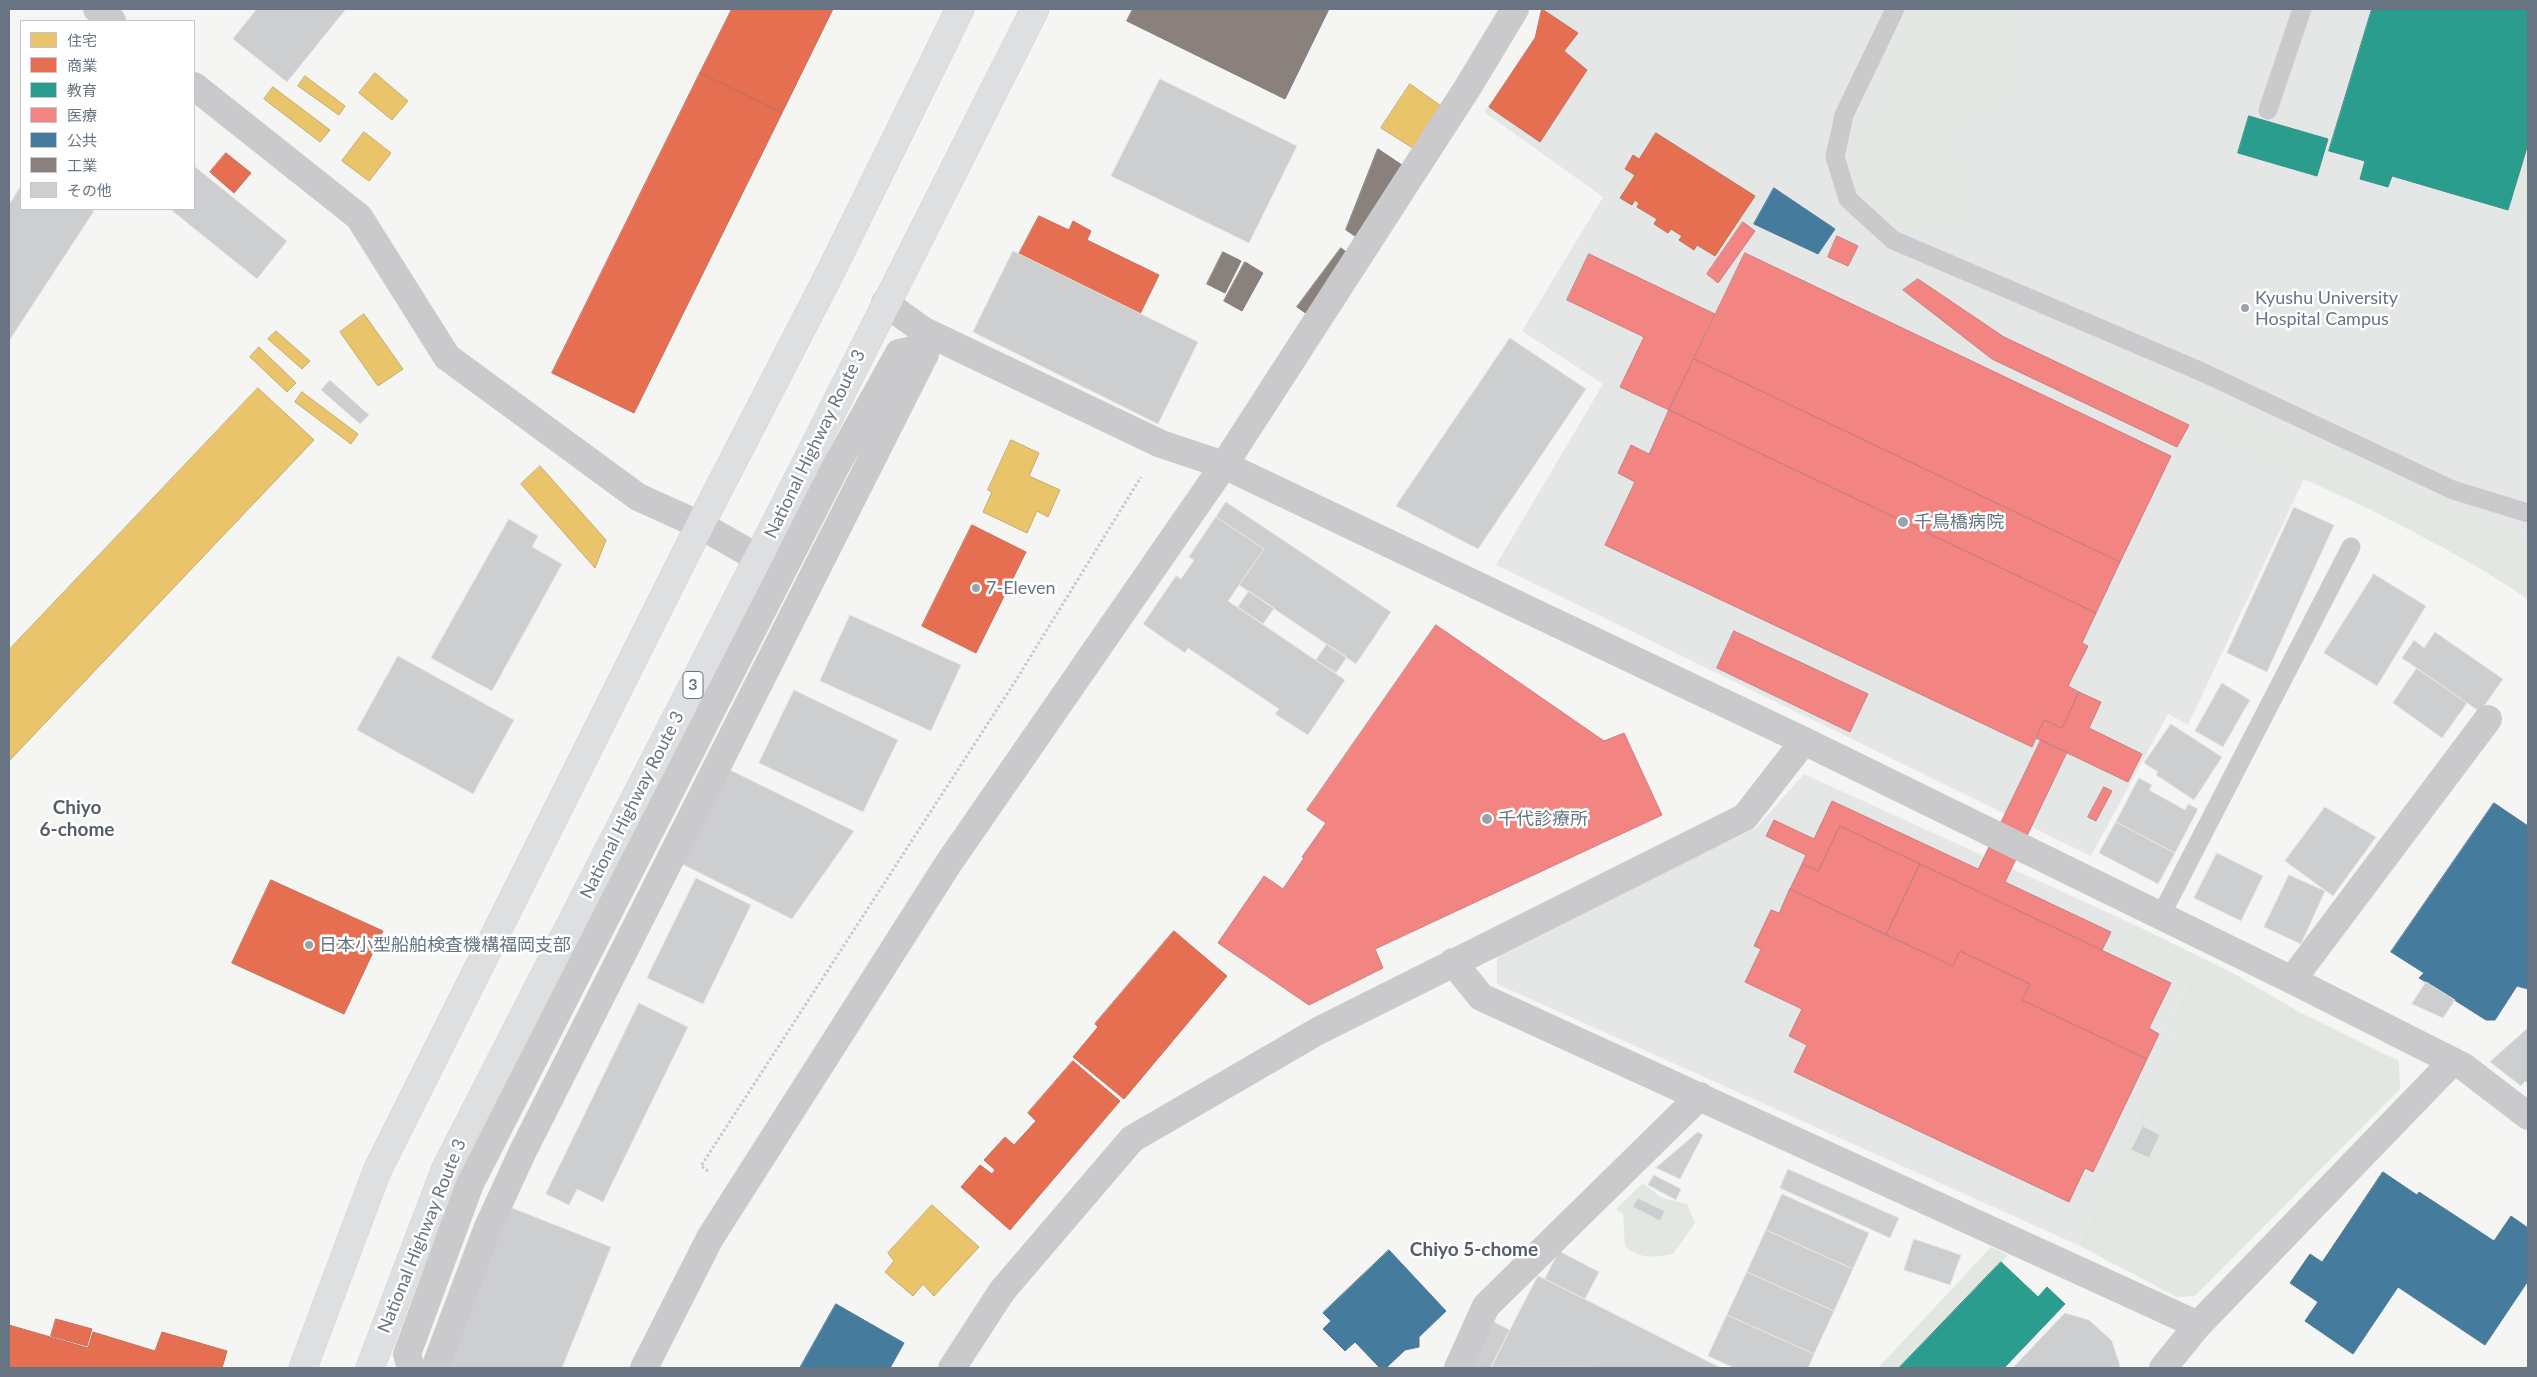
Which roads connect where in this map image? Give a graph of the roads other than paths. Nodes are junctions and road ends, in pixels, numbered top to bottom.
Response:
1 (97, 9) edge
2 (960, 9) edge
3 (1035, 9) edge
4 (1515, 9) edge
5 (1895, 9) edge
6 (2302, 9) edge
7 (111, 20) edge
8 (195, 87) edge
9 (2268, 110) dead end
10 (885, 303) junction
11 (1224, 465) junction
12 (2528, 513) edge
13 (700, 525) junction
14 (2352, 546) dead end
15 (758, 558) junction
16 (2488, 719) dead end
17 (1804, 741) junction
18 (2160, 917) junction
19 (1453, 962) junction
20 (2292, 980) junction
21 (2452, 1061) junction
22 (1700, 1096) junction
23 (2528, 1116) edge
24 (2198, 1325) junction
25 (303, 1368) edge
26 (370, 1368) edge
27 (411, 1368) edge
28 (435, 1368) edge
29 (644, 1368) edge
30 (952, 1368) edge
31 (1458, 1368) edge
32 (2163, 1368) edge

1 - 7 street
2 - 13 highway
3 - 10 highway, National Highway Route 3 / 3
4 - 11 street
5 - 12 lane
6 - 9 lane
8 - 13 street
10 - 11 street
10 - 15 highway, National Highway Route 3 / 3
11 - 17 street
11 - 29 street
13 - 15 street
13 - 25 highway
14 - 18 lane
15 - 26 highway, National Highway Route 3 / 3
16 - 20 street
17 - 18 street
17 - 19 street
18 - 20 street
19 - 22 street
19 - 30 street
20 - 21 street
21 - 23 street
21 - 24 street
22 - 24 street
22 - 31 street
24 - 32 street
27 - 28 street

